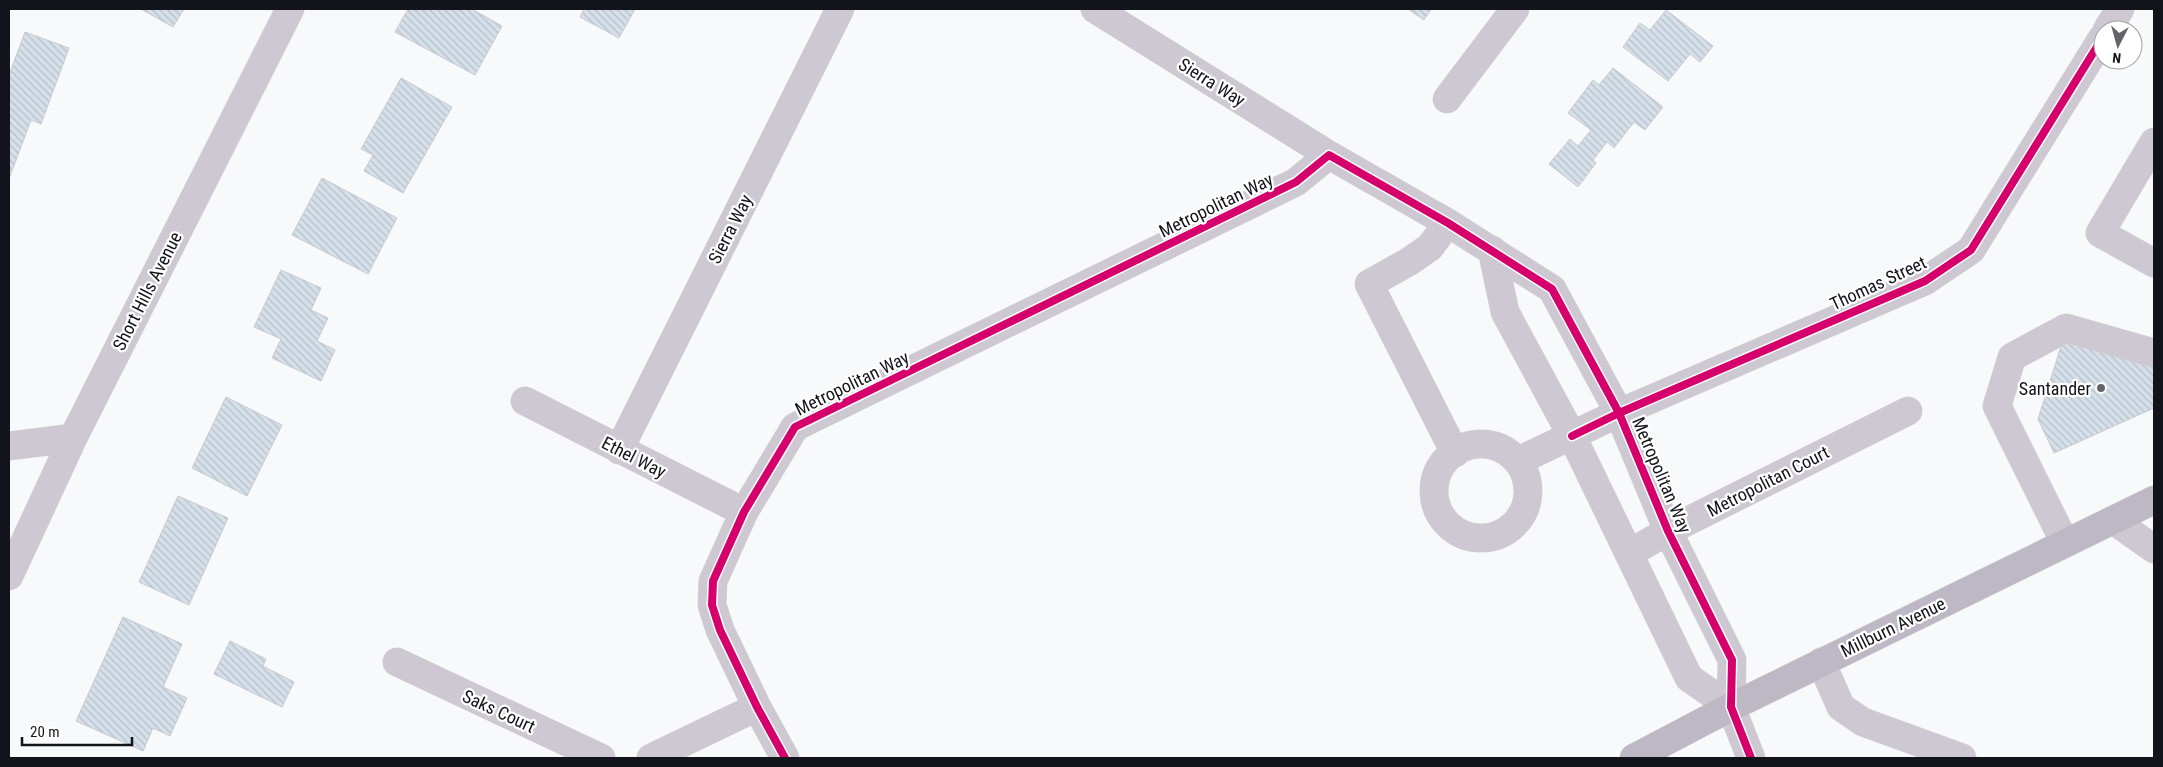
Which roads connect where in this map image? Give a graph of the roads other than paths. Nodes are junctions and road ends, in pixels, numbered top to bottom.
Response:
1 (290, 9) edge
2 (840, 9) edge
3 (1095, 9) edge
4 (1516, 9) edge
5 (2120, 9) edge
6 (2113, 20) edge
7 (2093, 53) edge
8 (1447, 98) dead end
9 (2154, 142) edge
10 (1329, 155) junction
11 (1448, 223) junction
12 (1492, 250) junction
13 (2154, 264) edge
14 (2154, 353) edge
15 (526, 400) dead end
16 (1908, 411) dead end
17 (1619, 413) junction
18 (1572, 436) junction
19 (73, 438) junction
20 (9, 446) edge
21 (619, 450) junction
22 (1455, 453) junction
23 (1518, 461) junction
24 (2154, 500) edge
25 (744, 512) junction
26 (2113, 520) junction
27 (1668, 531) junction
28 (2064, 543) junction
29 (2154, 549) edge
30 (1630, 553) junction
31 (9, 576) edge
32 (397, 662) dead end
33 (1821, 662) junction
34 (757, 707) junction
35 (1731, 707) junction
36 (601, 758) edge
37 (651, 758) edge
38 (785, 758) edge
39 (1634, 758) edge
40 (1752, 758) edge
41 (1962, 758) edge

1 - 19 street, Short Hills Avenue
2 - 21 street, Sierra Way
3 - 10 street, Sierra Way
4 - 8 street
5 - 6 street
7 - 17 street, Thomas Street
9 - 13 street
10 - 11 street, Metropolitan Way
10 - 25 street, Metropolitan Way
11 - 12 street, Metropolitan Way
11 - 22 street
12 - 17 street, Metropolitan Way
12 - 18 street
14 - 28 street
15 - 21 street, Ethel Way
16 - 27 street, Metropolitan Court
17 - 18 street, Thomas Street
17 - 27 street, Metropolitan Way
18 - 23 street, Thomas Street
18 - 30 street
19 - 20 street
19 - 31 street, Short Hills Avenue
21 - 25 street, Ethel Way
22 - 23 street
22 - 23 street
24 - 26 main road, Millburn Avenue
25 - 34 street, Metropolitan Way
26 - 28 main road, Millburn Avenue
26 - 29 street
27 - 30 street, Metropolitan Court
27 - 35 street, Metropolitan Way
28 - 33 main road, Millburn Avenue
30 - 35 street
32 - 36 street, Saks Court
33 - 35 main road, Millburn Avenue
33 - 41 street
34 - 37 street
34 - 38 street, Metropolitan Way
35 - 39 main road, Millburn Avenue
35 - 40 street

